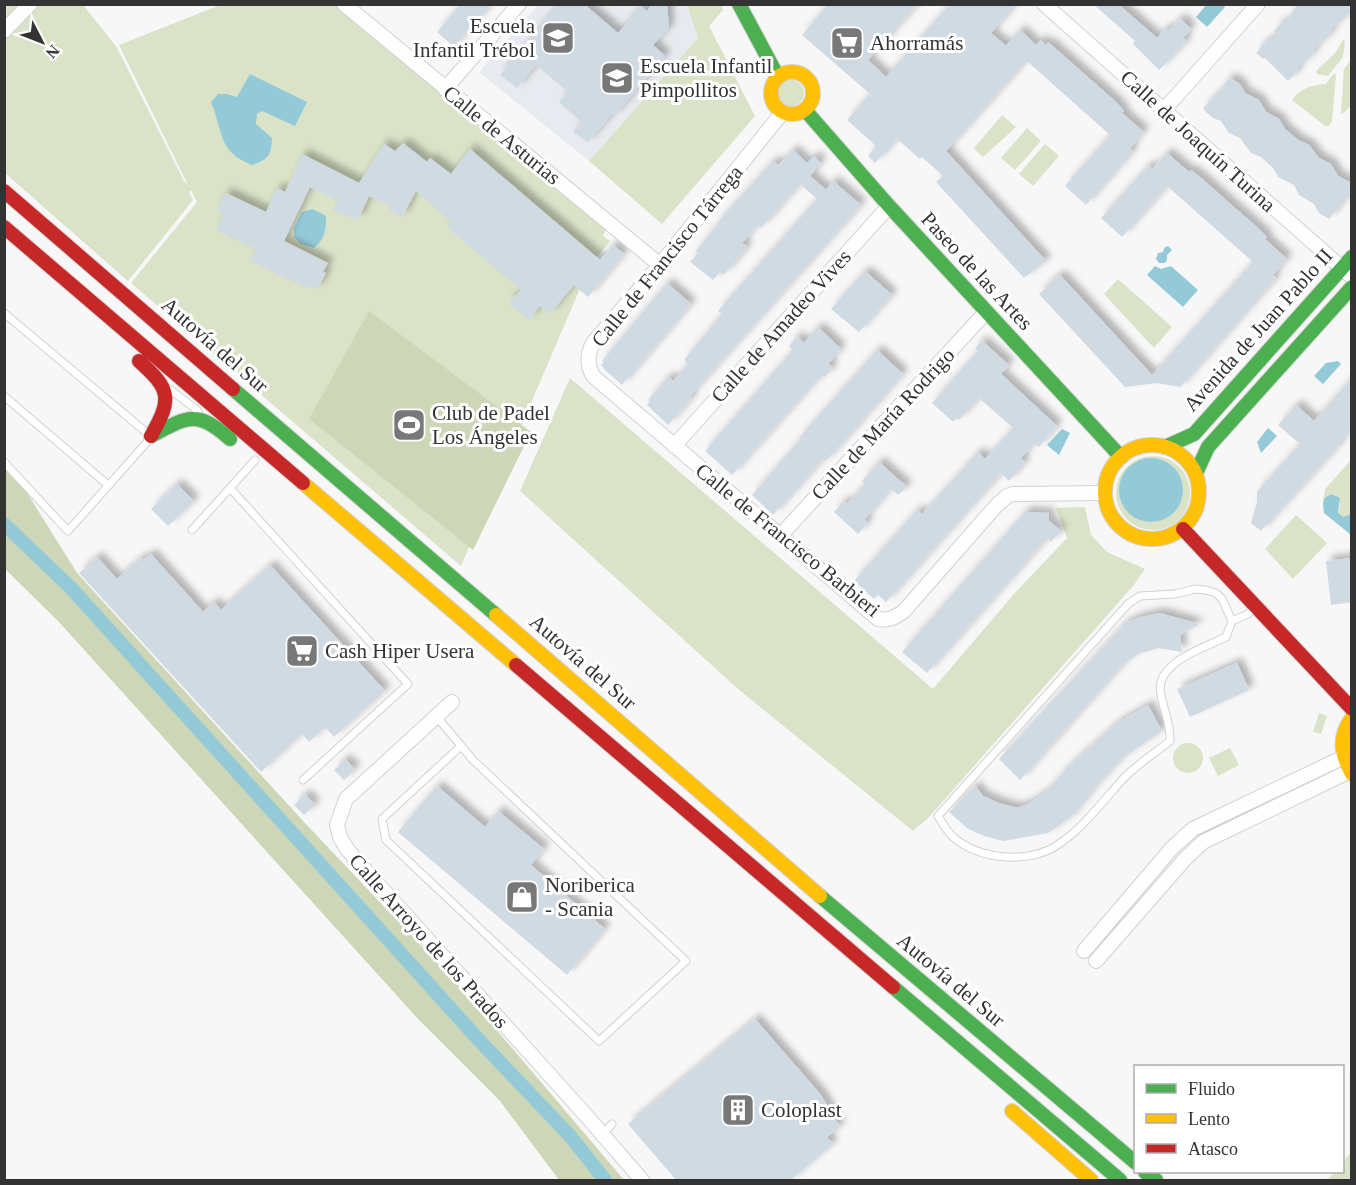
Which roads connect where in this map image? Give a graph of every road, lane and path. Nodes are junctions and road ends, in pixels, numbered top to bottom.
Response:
1 (30, 4) edge
2 (519, 4) edge
3 (739, 4) edge
4 (1044, 4) edge
5 (1258, 4) edge
6 (345, 5) edge
7 (4, 31) edge
8 (778, 76) junction
9 (446, 89) junction
10 (805, 110) junction
11 (1164, 110) junction
12 (782, 113) junction
13 (4, 191) edge
14 (889, 206) junction
15 (4, 228) edge
16 (31, 249) junction
17 (1352, 257) edge
18 (660, 265) junction
19 (1347, 272) edge
20 (1352, 287) edge
21 (986, 312) junction
22 (4, 313) edge
23 (107, 333) dead end
24 (125, 349) dead end
25 (160, 381) junction
26 (4, 396) edge
27 (209, 421) junction
28 (151, 436) junction
29 (674, 446) junction
30 (1165, 447) junction
31 (247, 454) junction
32 (1120, 457) junction
33 (4, 462) edge
34 (1196, 473) junction
35 (108, 485) junction
36 (230, 488) junction
37 (1105, 493) junction
38 (330, 506) junction
39 (1183, 529) junction
40 (192, 530) dead end
41 (780, 536) junction
42 (1256, 606) junction
43 (1232, 621) junction
44 (452, 702) dead end
45 (1352, 709) edge
46 (436, 716) junction
47 (1352, 718) edge
48 (461, 746) junction
49 (1342, 758) junction
50 (1351, 773) edge
51 (303, 780) dead end
52 (1084, 951) dead end
53 (1096, 961) dead end
54 (928, 1018) junction
55 (970, 1071) dead end
56 (1003, 1103) dead end
57 (612, 1124) dead end
58 (602, 1134) junction
59 (1134, 1161) edge
60 (642, 1180) edge
61 (1091, 1180) edge
62 (1120, 1180) edge

1 - 7 street
2 - 9 street
3 - 8 main road
4 - 11 street, Calle de Joaquín Turina
5 - 11 street
6 - 9 street, Calle de Asturias
8 - 10 main road
8 - 12 main road
9 - 18 street, Calle de Asturias
10 - 12 main road
10 - 14 main road, Paseo de las Artes
11 - 19 street, Calle de Joaquín Turina
12 - 18 street, Calle de Francisco Tárrega
13 - 59 main road, Autovía del Sur
14 - 21 main road, Paseo de las Artes
14 - 29 street, Calle de Amadeo Vives
15 - 16 main road, Autovía del Sur
16 - 23 main road
16 - 38 main road, Autovía del Sur
17 - 19 main road, Avenida de Juan Pablo II
18 - 29 street, Calle de Francisco Tárrega
19 - 30 main road, Avenida de Juan Pablo II
20 - 34 main road, Avenida de Juan Pablo II
21 - 32 main road, Paseo de las Artes
21 - 41 street, Calle de María Rodrigo
22 - 28 lane
24 - 25 main road
25 - 27 lane
25 - 28 main road
26 - 35 lane
27 - 28 main road
27 - 31 main road
28 - 35 lane
29 - 41 street, Calle de Francisco Barbieri
30 - 32 main road
30 - 34 main road
31 - 36 lane
31 - 38 main road
32 - 37 main road
33 - 35 lane
34 - 39 main road
36 - 40 lane
36 - 51 lane
37 - 39 main road
37 - 41 street, Calle de Francisco Barbieri
38 - 54 main road, Autovía del Sur
39 - 42 main road
42 - 43 lane
42 - 45 main road
43 - 43 lane
44 - 46 street, Calle Arroyo de los Prados
46 - 48 lane
46 - 58 street, Calle Arroyo de los Prados
47 - 49 main road
48 - 48 lane
49 - 50 main road
49 - 52 street
50 - 53 street
54 - 55 main road
54 - 62 main road, Autovía del Sur
56 - 61 main road
57 - 58 lane
58 - 60 street, Calle Arroyo de los Prados

